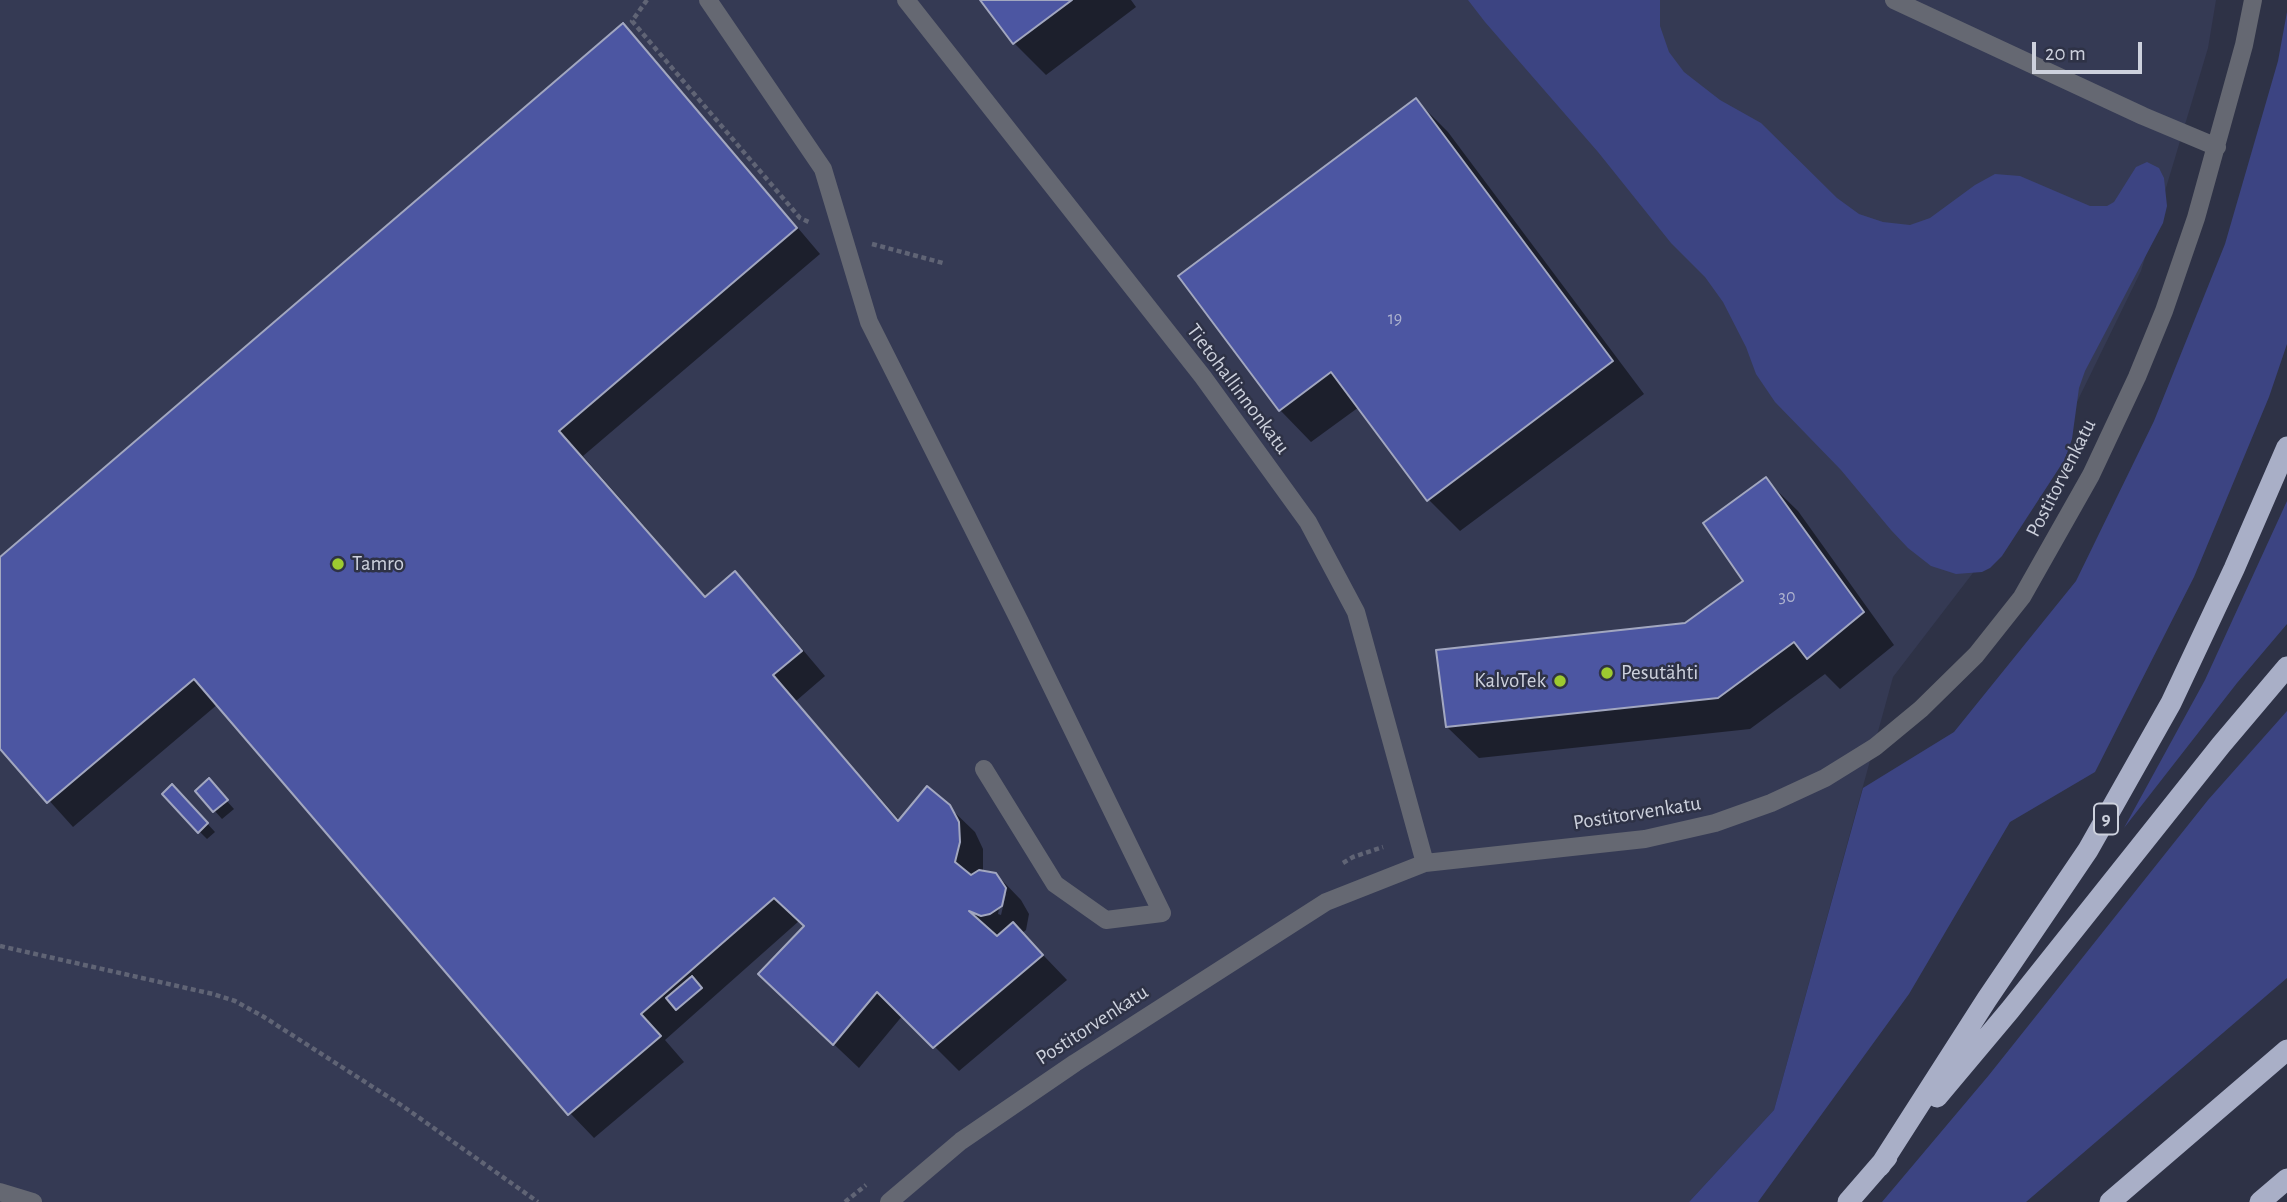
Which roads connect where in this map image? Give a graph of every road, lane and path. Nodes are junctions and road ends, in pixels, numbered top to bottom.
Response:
1 (647, 0) edge
2 (708, 0) edge
3 (906, 0) edge
4 (1894, 0) edge
5 (2253, 0) edge
6 (2217, 147) junction
7 (843, 237) junction
8 (943, 263) dead end
9 (2287, 447) edge
10 (2287, 667) edge
11 (984, 769) dead end
12 (1425, 863) junction
13 (0, 946) edge
14 (2287, 1050) edge
15 (1880, 1166) junction
16 (2287, 1179) edge
17 (0, 1192) edge
18 (33, 1202) edge
19 (538, 1202) edge
20 (889, 1202) edge
21 (1848, 1202) edge
22 (2110, 1202) edge
23 (2260, 1202) edge

1 - 7 path
2 - 7 street
3 - 12 street, Tietohallinnonkatu
4 - 6 street
5 - 6 street, Postitorvenkatu
6 - 12 street, Postitorvenkatu
7 - 8 path
7 - 11 street
9 - 15 highway, 9
10 - 15 highway
12 - 20 street, Postitorvenkatu
13 - 19 path
14 - 22 highway
15 - 21 highway, 9
16 - 23 highway
17 - 18 street

